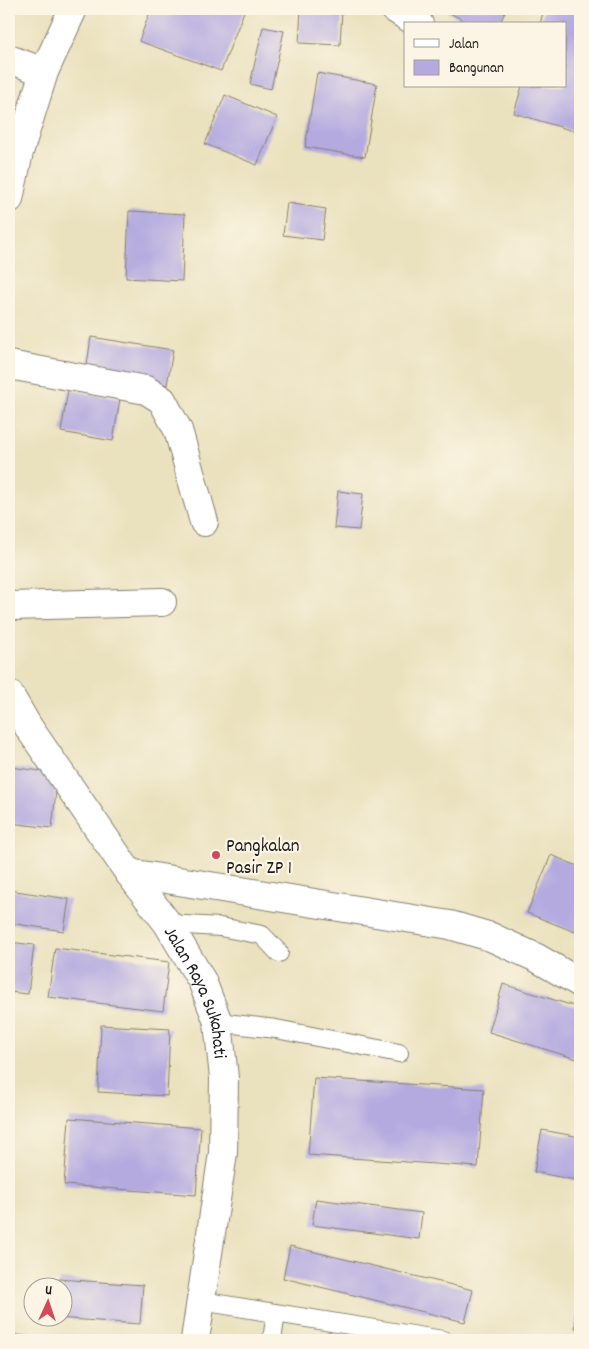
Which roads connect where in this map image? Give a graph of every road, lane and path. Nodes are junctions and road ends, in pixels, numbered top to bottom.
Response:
1 (73, 9) edge
2 (395, 9) edge
3 (416, 22) edge
4 (9, 59) edge
5 (44, 72) junction
6 (9, 199) edge
7 (9, 365) edge
8 (204, 522) dead end
9 (162, 602) dead end
10 (9, 606) edge
11 (9, 694) edge
12 (129, 873) junction
13 (168, 924) junction
14 (279, 953) dead end
15 (580, 983) edge
16 (218, 1022) junction
17 (399, 1053) dead end
18 (201, 1301) junction
19 (276, 1313) junction
20 (195, 1340) edge
21 (272, 1340) edge
22 (444, 1340) edge

1 - 5 street
2 - 3 street
4 - 5 street
5 - 6 street
7 - 8 street
9 - 10 street
11 - 12 street, Jalan Raya Sukahati
12 - 13 street, Jalan Raya Sukahati
12 - 15 street
13 - 14 lane
13 - 16 street, Jalan Raya Sukahati
16 - 17 lane
16 - 18 street, Jalan Raya Sukahati
18 - 19 lane
18 - 20 street, Jalan Raya Sukahati
19 - 21 lane
19 - 22 lane

